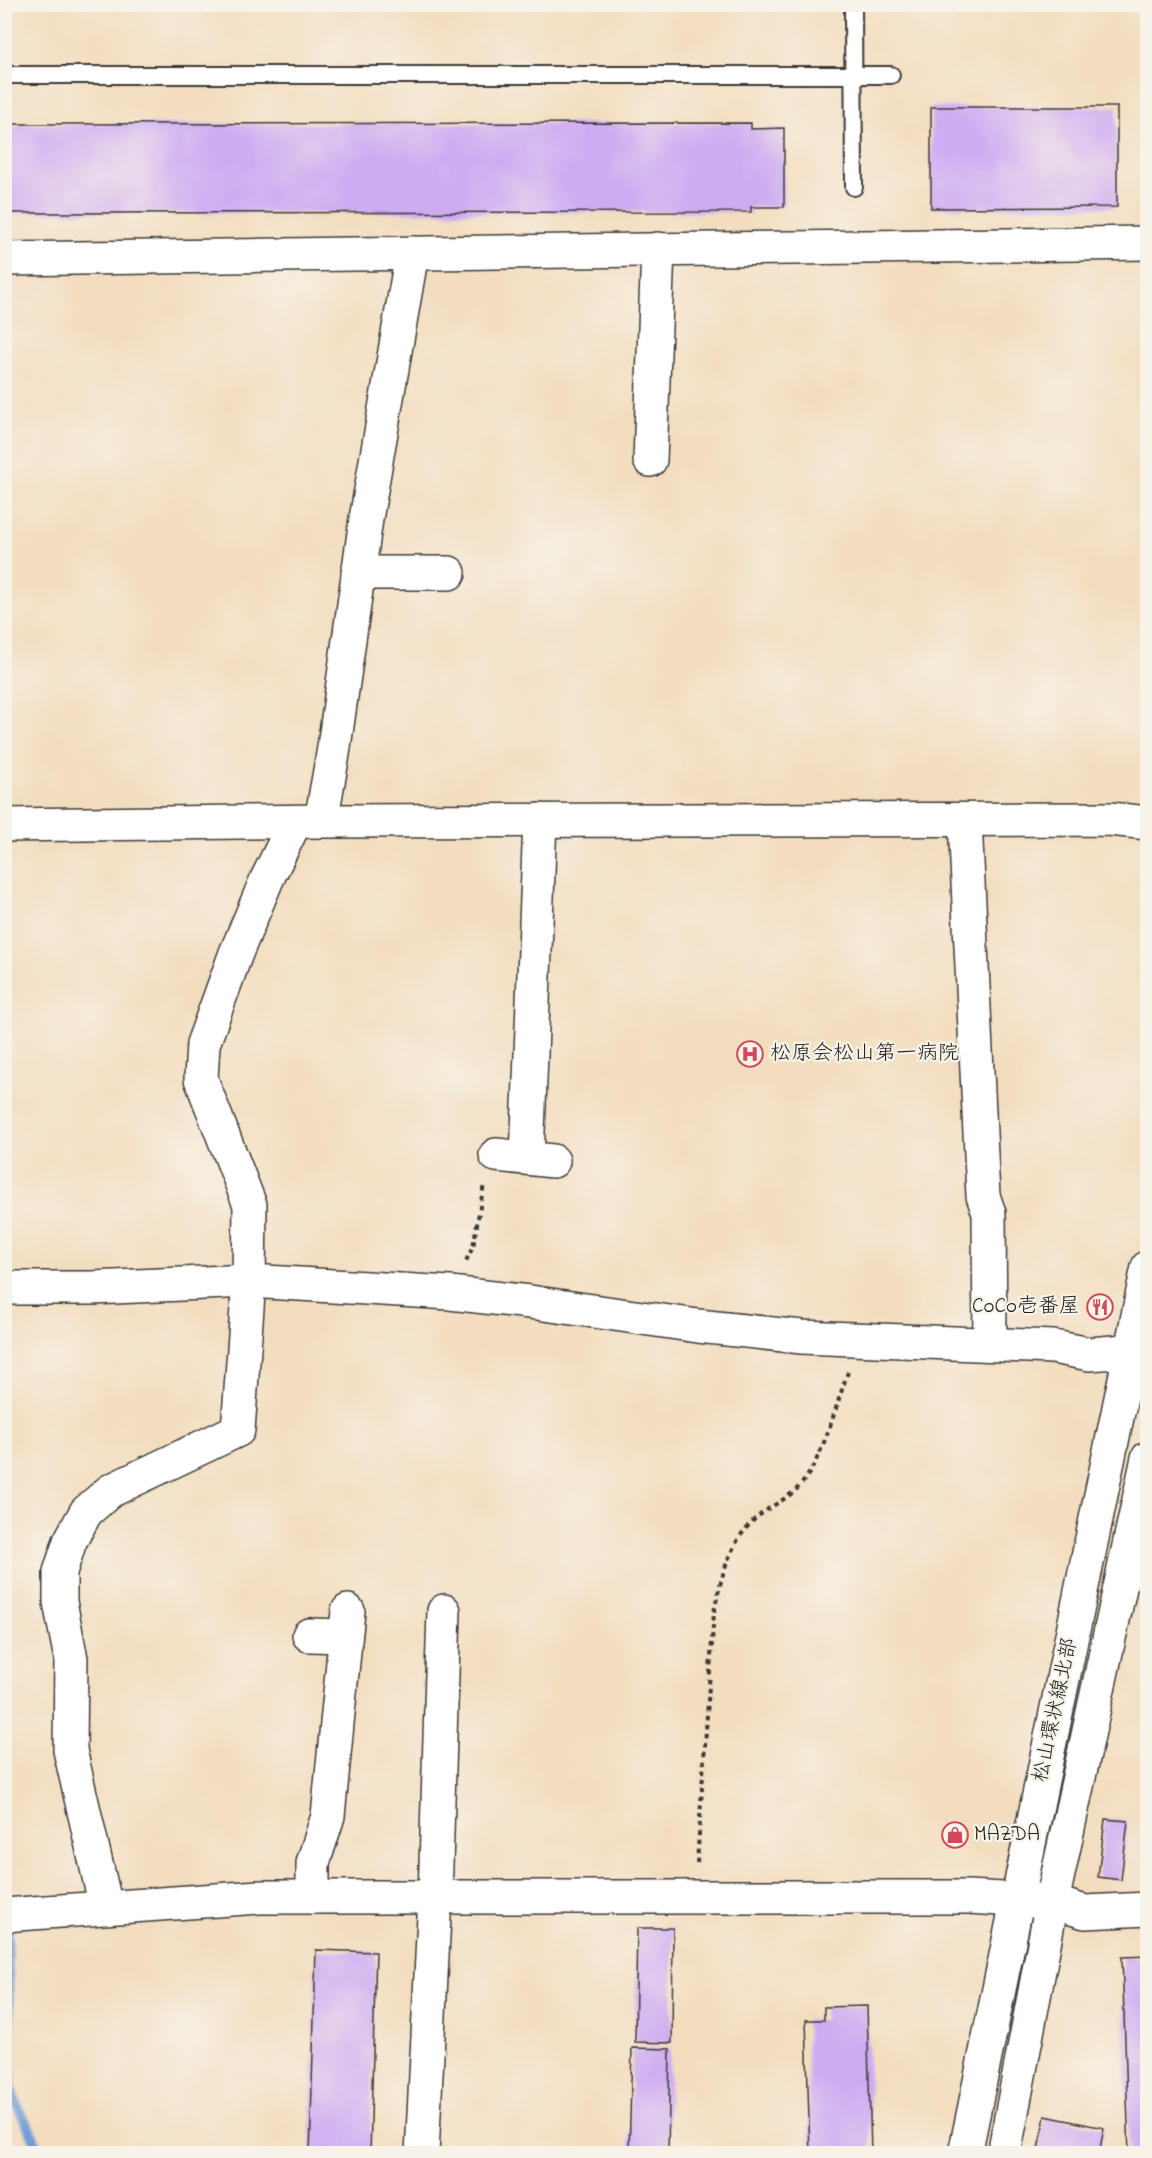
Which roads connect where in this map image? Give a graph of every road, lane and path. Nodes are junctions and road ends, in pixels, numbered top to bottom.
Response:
1 (853, 4) edge
2 (4, 75) edge
3 (853, 75) junction
4 (891, 75) dead end
5 (854, 187) dead end
6 (1148, 243) edge
7 (658, 249) junction
8 (412, 253) junction
9 (4, 259) edge
10 (650, 460) dead end
11 (358, 573) junction
12 (449, 573) dead end
13 (540, 820) junction
14 (965, 820) junction
15 (308, 822) junction
16 (1148, 823) edge
17 (4, 825) edge
18 (515, 1164) joint
19 (1148, 1266) edge
20 (249, 1281) junction
21 (4, 1288) edge
22 (450, 1293) junction
23 (860, 1340) junction
24 (990, 1344) junction
25 (1139, 1349) edge
26 (1148, 1458) edge
27 (444, 1611) dead end
28 (309, 1635) dead end
29 (313, 1897) junction
30 (435, 1897) junction
31 (695, 1897) junction
32 (1017, 1900) junction
33 (1052, 1902) junction
34 (106, 1907) junction
35 (1148, 1909) edge
36 (4, 1915) edge
37 (423, 2154) edge
38 (965, 2154) edge
39 (1004, 2154) edge

1 - 3 lane
2 - 3 lane
3 - 4 lane
3 - 5 lane
6 - 7 street
7 - 8 street
7 - 10 street
8 - 9 street
8 - 11 street
11 - 12 street
11 - 15 street
13 - 14 street
13 - 15 street
13 - 18 street
14 - 16 street
14 - 24 street
15 - 17 street
15 - 20 street
18 - 22 path
19 - 25 street, 松山環状線北部
20 - 21 street
20 - 22 street
20 - 34 street
22 - 23 street
23 - 24 street
23 - 31 path
24 - 25 street
25 - 32 street, 松山環状線北部
26 - 33 street, 松山環状線北部
27 - 30 street
28 - 29 street
29 - 30 street
29 - 34 street
30 - 31 street
30 - 37 street
31 - 32 street
32 - 33 street
32 - 38 street, 松山環状線北部
33 - 35 street
33 - 39 street, 松山環状線北部
34 - 36 street

